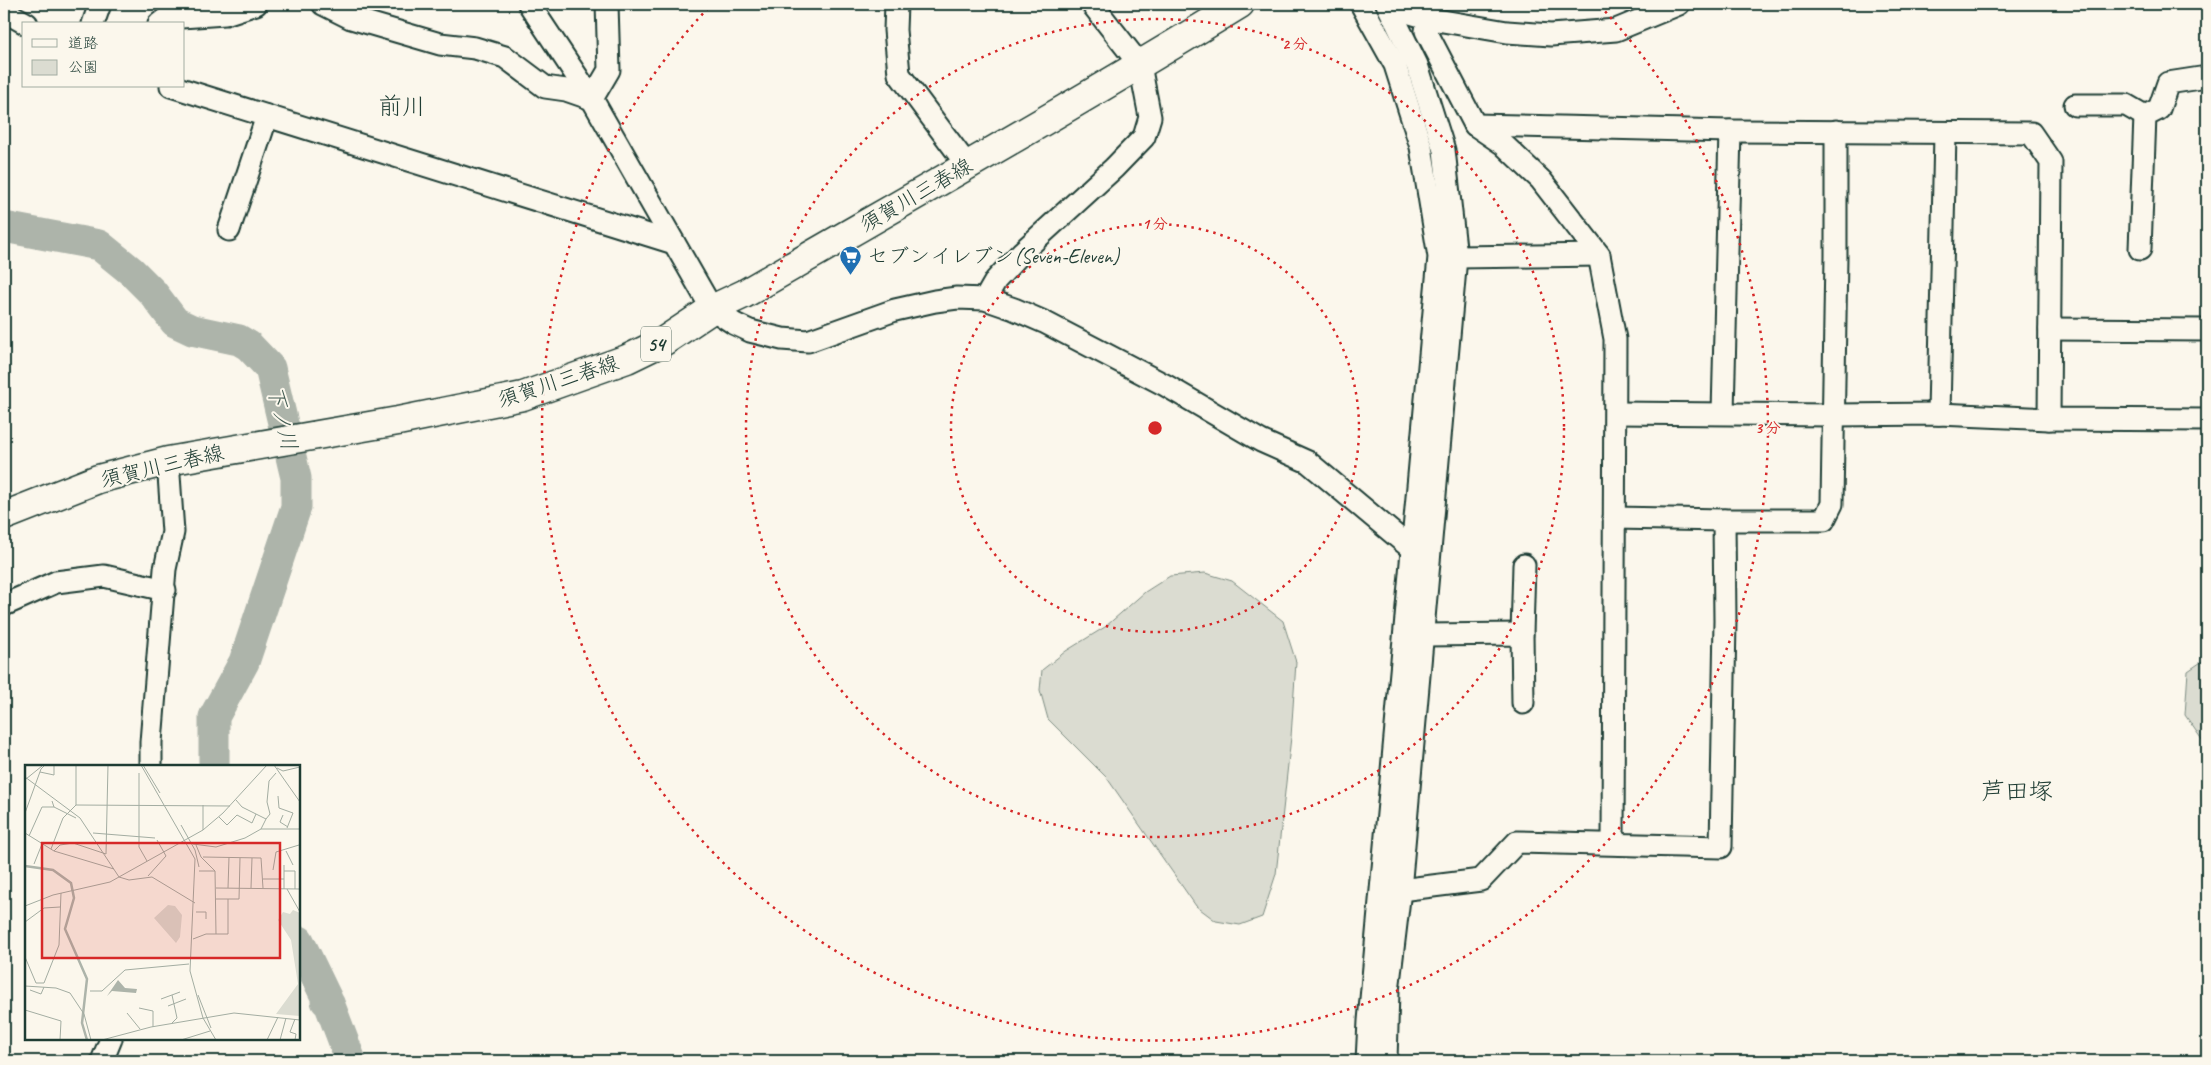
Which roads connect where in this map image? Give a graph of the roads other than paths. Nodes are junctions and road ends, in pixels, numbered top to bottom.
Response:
1 (100, 4) edge
2 (256, 4) edge
3 (323, 4) edge
4 (529, 4) edge
5 (607, 4) edge
6 (896, 4) edge
7 (1092, 4) edge
8 (1240, 4) edge
9 (1361, 4) edge
10 (1679, 4) edge
11 (1388, 6) edge
12 (4, 11) edge
13 (1428, 18) junction
14 (23, 22) edge
15 (95, 22) edge
16 (162, 22) edge
17 (1140, 65) junction
18 (2207, 77) edge
19 (177, 88) edge
20 (592, 99) junction
21 (2075, 105) dead end
22 (267, 116) junction
23 (2145, 116) junction
24 (1475, 125) junction
25 (1730, 131) junction
26 (1836, 131) junction
27 (1945, 133) junction
28 (967, 165) junction
29 (229, 230) dead end
30 (674, 243) junction
31 (2140, 250) dead end
32 (1599, 255) junction
33 (1456, 258) junction
34 (985, 299) junction
35 (712, 309) junction
36 (2050, 329) junction
37 (2207, 330) edge
38 (1616, 413) junction
39 (1723, 413) junction
40 (1939, 414) junction
41 (1834, 415) junction
42 (2049, 418) junction
43 (2207, 420) edge
44 (168, 461) junction
45 (4, 516) edge
46 (1614, 518) junction
47 (1724, 520) junction
48 (1421, 553) junction
49 (1524, 565) dead end
50 (165, 590) junction
51 (4, 605) edge
52 (1522, 634) junction
53 (1422, 635) junction
54 (1523, 703) dead end
55 (151, 765) edge
56 (1613, 843) junction
57 (1400, 890) junction
58 (111, 1040) edge
59 (102, 1061) edge
60 (1367, 1061) edge
61 (1386, 1061) edge

1 - 15 street
2 - 16 street
3 - 20 street
4 - 20 street
5 - 20 street
6 - 28 street
7 - 17 street
8 - 17 main road, 須賀川三春線 / 54
9 - 48 street
10 - 13 street
11 - 13 street
11 - 33 street
12 - 14 street
13 - 24 street
17 - 28 main road, 須賀川三春線 / 54
17 - 34 street
18 - 23 street
19 - 22 street
20 - 30 street
21 - 23 street
22 - 29 street
22 - 30 street
23 - 31 street
24 - 25 street
24 - 32 street
25 - 26 street
25 - 39 street
26 - 27 street
26 - 41 street
27 - 36 street
27 - 40 street
28 - 35 main road, 須賀川三春線 / 54
30 - 35 street
32 - 33 street
32 - 38 street
33 - 48 street
34 - 35 street
34 - 48 street
35 - 44 main road, 須賀川三春線 / 54
36 - 37 street
36 - 42 street
38 - 39 street
38 - 46 street
39 - 41 street
40 - 41 street
40 - 42 street
41 - 47 street
42 - 43 street
44 - 45 main road, 須賀川三春線 / 54
44 - 50 street
46 - 47 street
46 - 56 street
47 - 56 street
48 - 53 street
48 - 60 street
49 - 52 street
50 - 51 street
50 - 55 street
52 - 53 street
52 - 54 street
53 - 57 street
56 - 57 street
57 - 61 street
58 - 59 street

